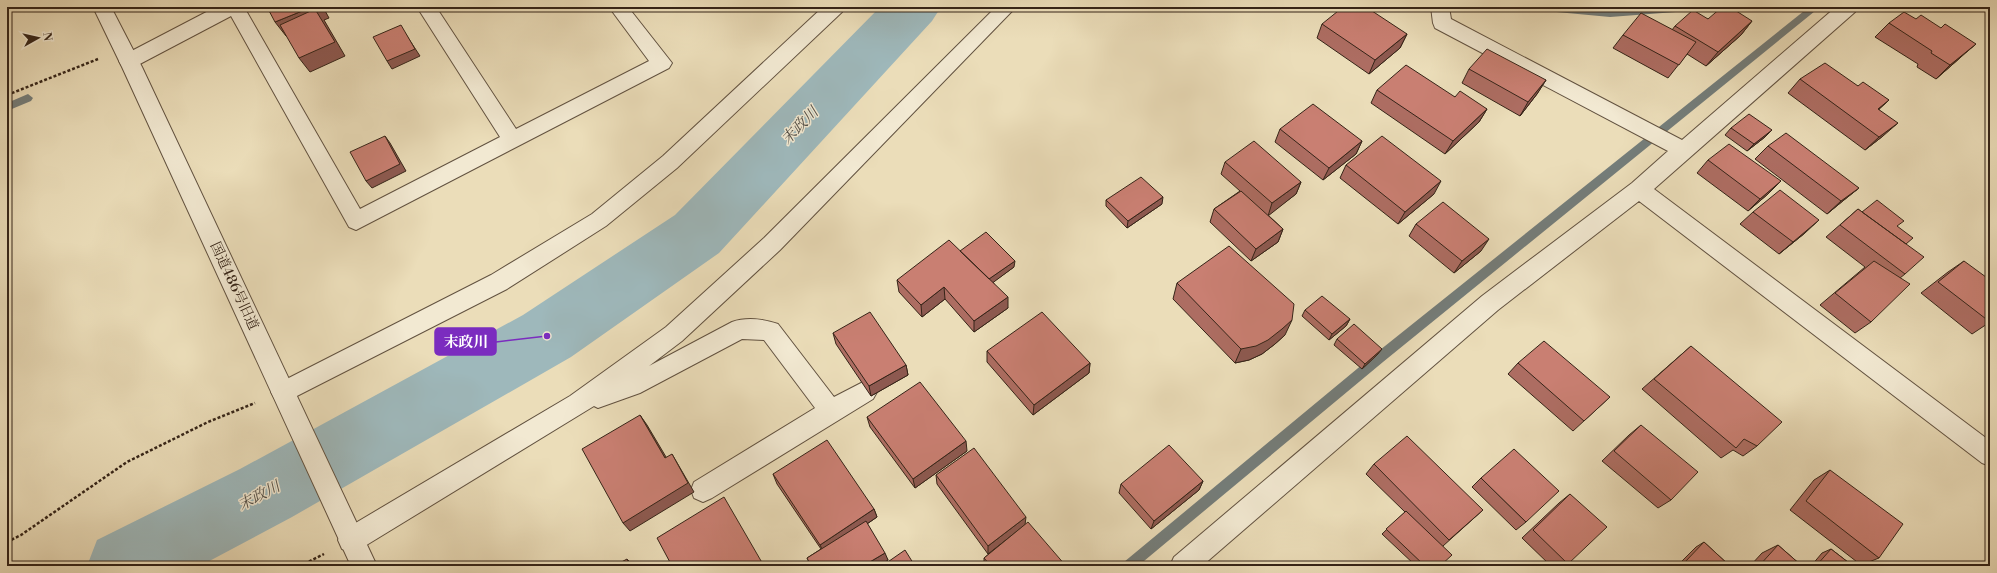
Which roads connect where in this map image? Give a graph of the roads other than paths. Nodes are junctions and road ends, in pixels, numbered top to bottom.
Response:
1 (102, 7) edge
2 (234, 7) edge
3 (426, 7) edge
4 (618, 7) edge
5 (835, 7) edge
6 (1007, 7) edge
7 (1440, 7) edge
8 (1848, 7) edge
9 (126, 55) junction
10 (512, 139) junction
11 (1684, 150) junction
12 (1639, 189) junction
13 (283, 392) junction
14 (865, 392) edge
15 (578, 404) junction
16 (831, 410) junction
17 (1990, 455) edge
18 (703, 490) dead end
19 (351, 540) junction
20 (364, 566) edge
21 (1182, 566) edge

1 - 9 street, 国道486号旧道
2 - 9 street
2 - 10 street
3 - 10 street
4 - 10 street
5 - 13 street
6 - 15 street
7 - 11 street
8 - 11 street
9 - 13 street, 国道486号旧道
11 - 12 street
12 - 17 street
12 - 21 street
13 - 19 street, 国道486号旧道
14 - 16 street
15 - 16 street
15 - 19 street
16 - 18 street
19 - 20 street, 国道486号旧道

